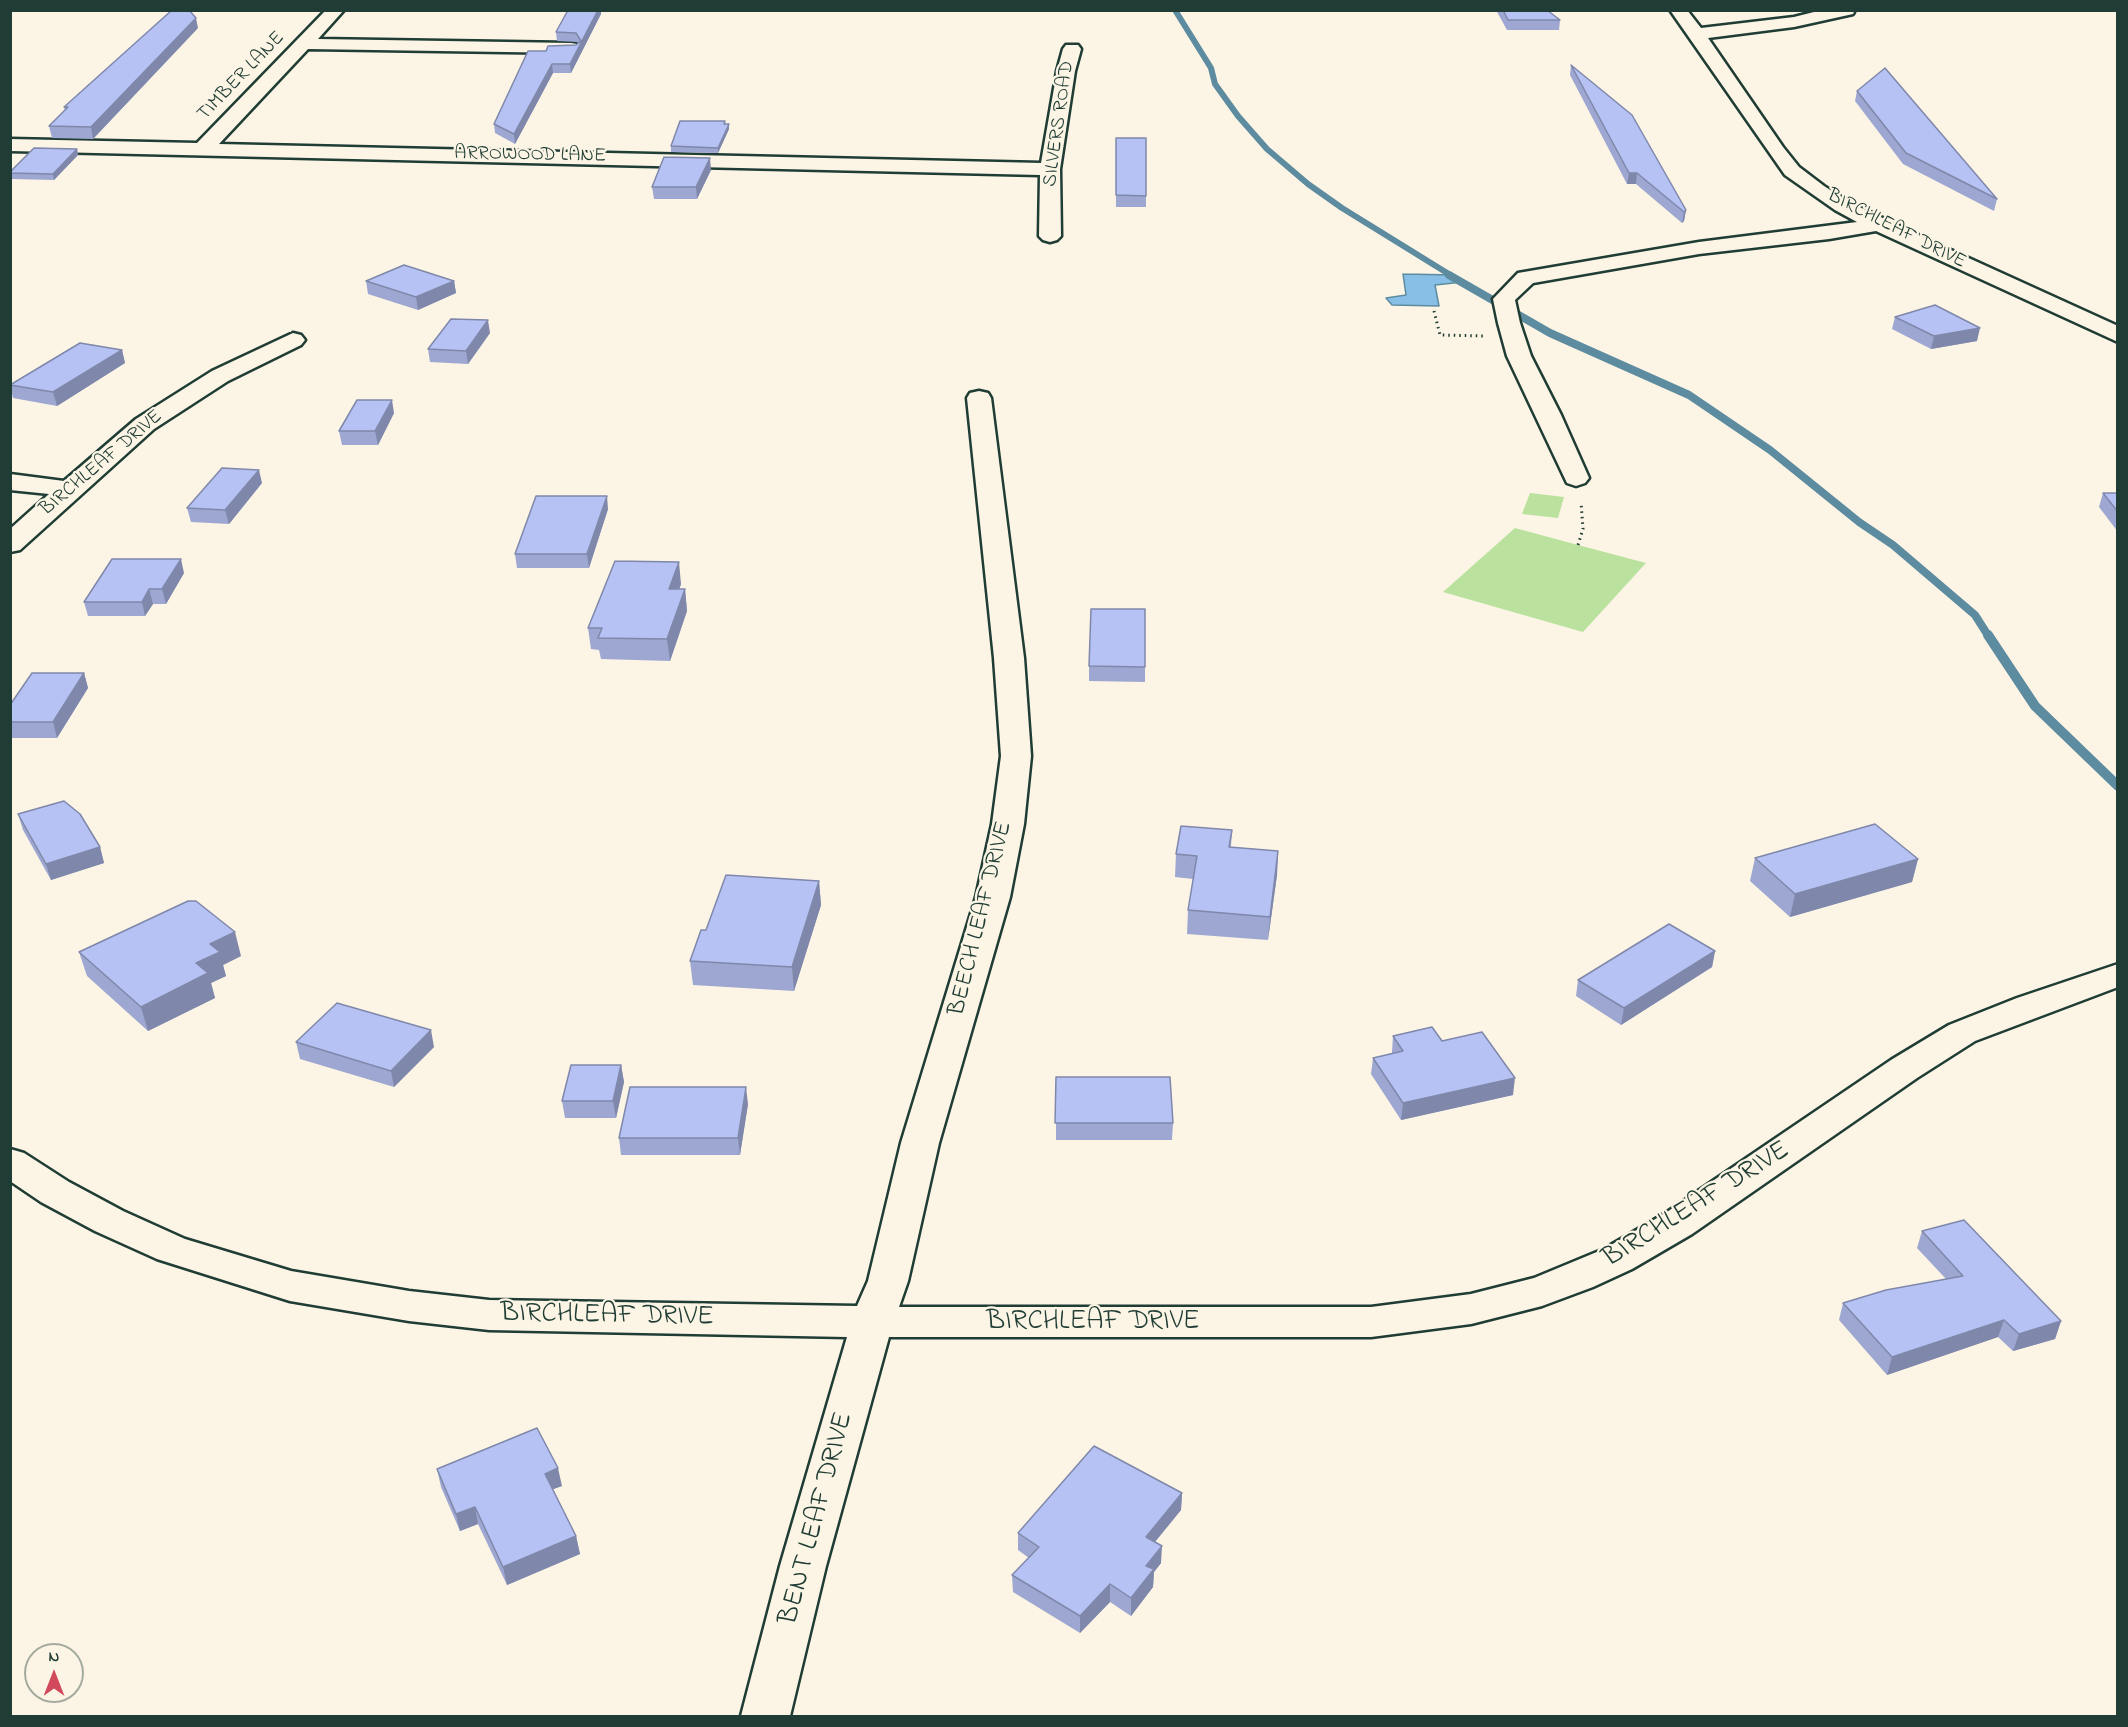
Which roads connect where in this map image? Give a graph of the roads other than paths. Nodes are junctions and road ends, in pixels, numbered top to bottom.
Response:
1 (336, 10) edge
2 (1678, 10) edge
3 (1847, 10) edge
4 (1697, 34) junction
5 (305, 44) junction
6 (571, 48) edge
7 (1072, 49) dead end
8 (10, 145) edge
9 (204, 148) junction
10 (1050, 169) junction
11 (1879, 224) junction
12 (1050, 236) dead end
13 (2118, 335) edge
14 (293, 340) dead end
15 (979, 398) dead end
16 (1576, 478) road end
17 (10, 482) edge
18 (70, 489) junction
19 (10, 544) edge
20 (2118, 975) edge
21 (10, 1162) edge
22 (872, 1322) junction
23 (765, 1716) edge

1 - 5 street, TIMBER LANE
2 - 4 street, BIRCHLEAF DRIVE
3 - 4 street
4 - 11 street, BIRCHLEAF DRIVE
5 - 6 street
5 - 9 street, TIMBER LANE
7 - 10 street, SILVERS ROAD
8 - 9 street, ARROWOOD LANE
9 - 10 street, ARROWOOD LANE
10 - 12 street, SILVERS ROAD
11 - 13 street, BIRCHLEAF DRIVE
11 - 16 street
14 - 18 street, BIRCHLEAF DRIVE
15 - 22 street, BEECH LEAF DRIVE
17 - 18 street
18 - 19 street, BIRCHLEAF DRIVE
20 - 22 street, BIRCHLEAF DRIVE
21 - 22 street, BIRCHLEAF DRIVE
22 - 23 street, BENT LEAF DRIVE

